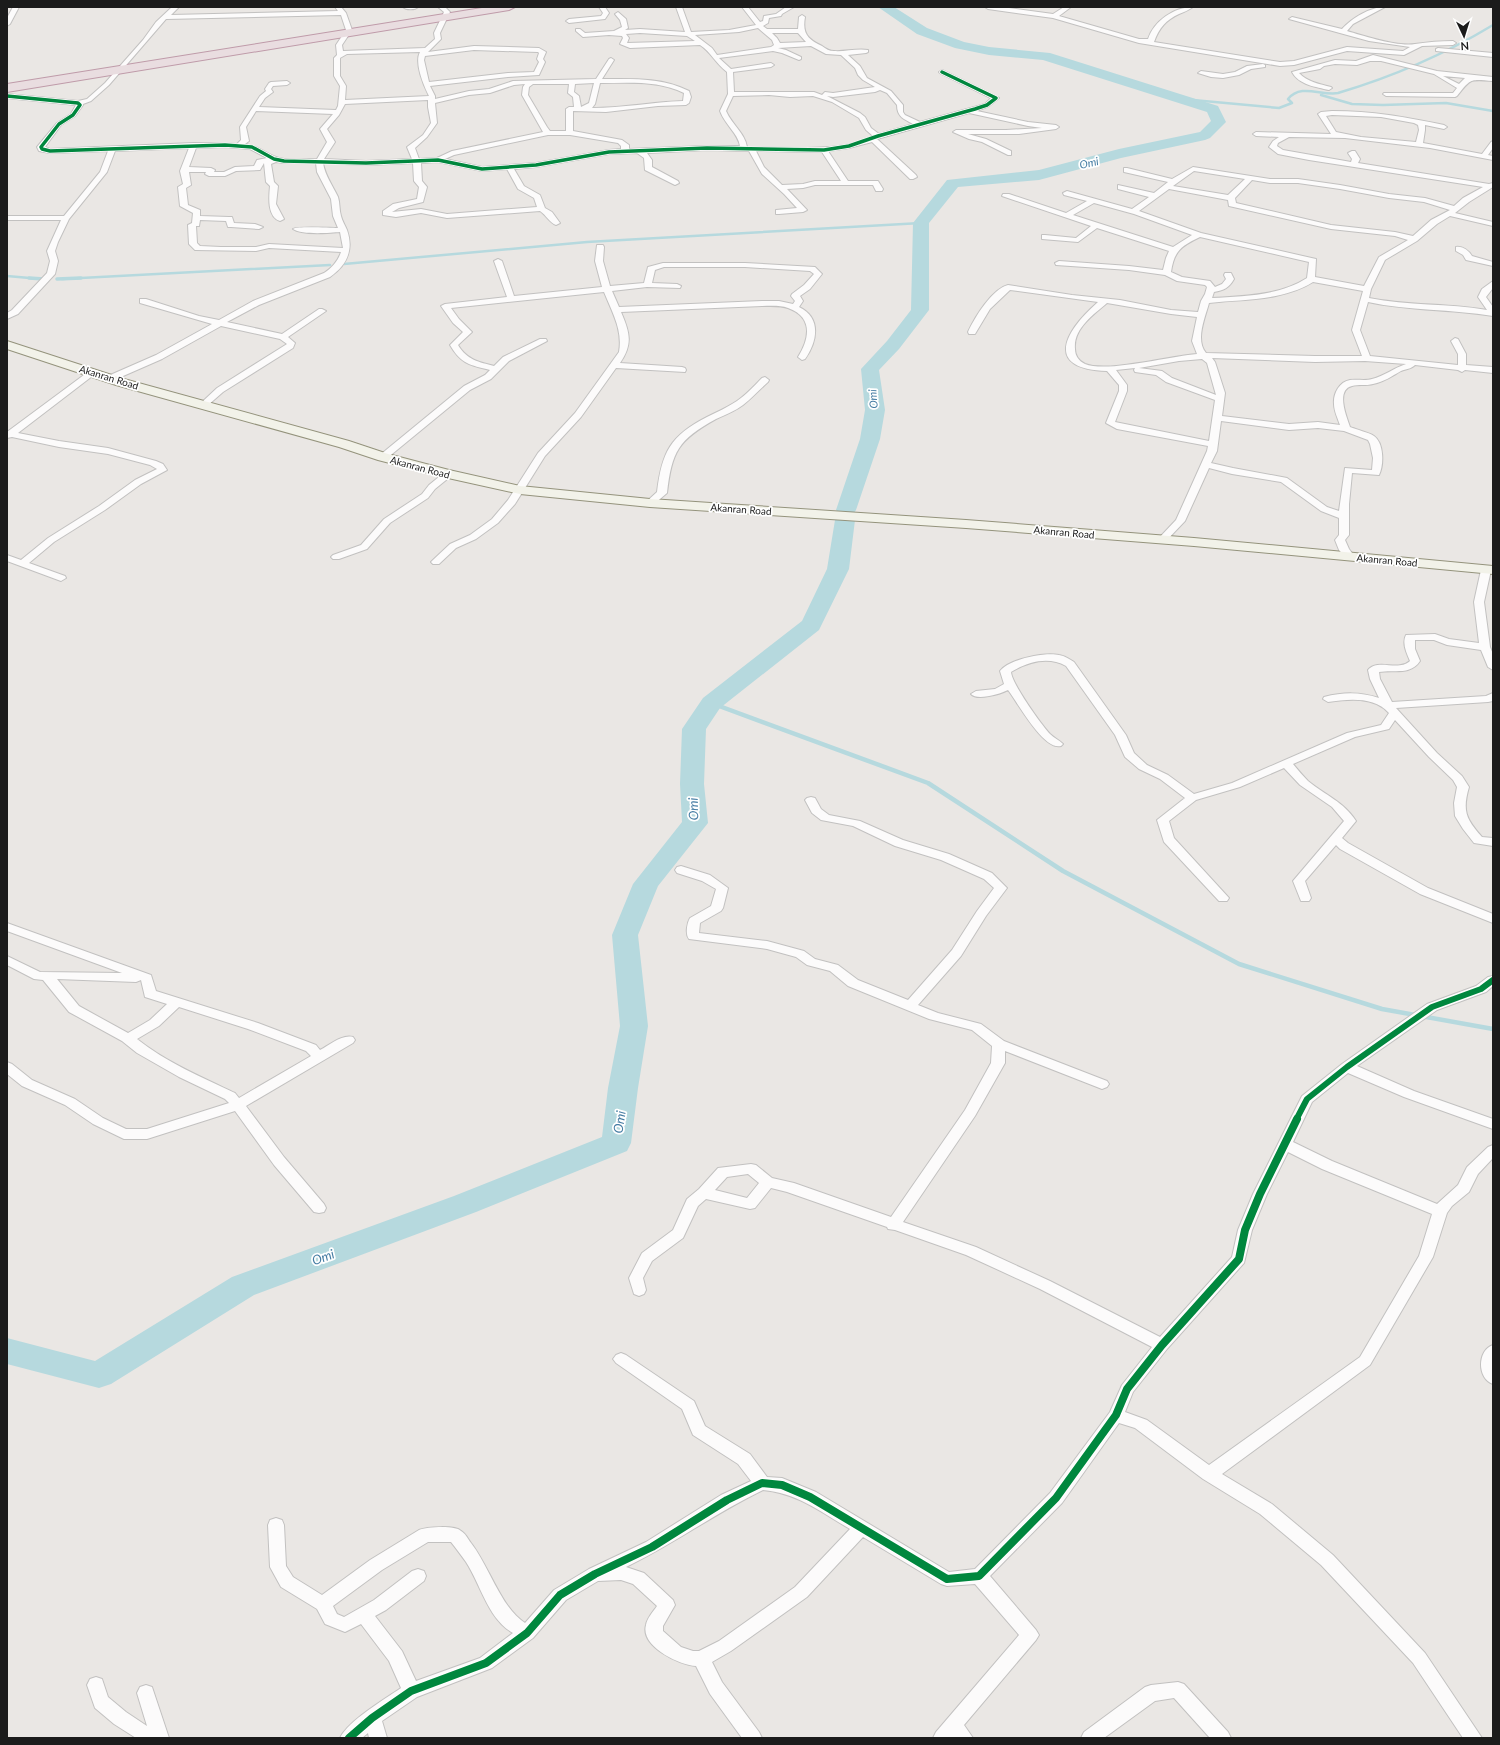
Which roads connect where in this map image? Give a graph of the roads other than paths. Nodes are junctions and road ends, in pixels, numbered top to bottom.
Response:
1 (16, 7) edge
2 (176, 7) edge
3 (338, 7) edge
4 (406, 7) edge
5 (415, 7) edge
6 (440, 7) edge
7 (509, 7) edge
8 (602, 7) edge
9 (679, 7) edge
10 (745, 7) edge
11 (791, 7) edge
12 (988, 7) edge
13 (1068, 7) edge
14 (1190, 7) edge
15 (1382, 7) edge
16 (626, 8) dead end
17 (343, 13) junction
18 (606, 13) junction
19 (618, 14) junction
20 (1054, 16) junction
21 (165, 17) junction
22 (802, 17) dead end
23 (1292, 19) dead end
24 (569, 20) dead end
25 (7, 24) edge
26 (760, 26) junction
27 (578, 30) dead end
28 (766, 31) junction
29 (801, 31) junction
30 (1342, 32) junction
31 (615, 33) junction
32 (689, 34) junction
33 (1139, 41) junction
34 (702, 43) junction
35 (1453, 43) dead end
36 (812, 44) junction
37 (775, 47) junction
38 (1415, 47) junction
39 (1347, 49) junction
40 (866, 51) dead end
41 (424, 52) junction
42 (841, 52) junction
43 (340, 55) junction
44 (1493, 55) edge
45 (716, 57) junction
46 (799, 58) dead end
47 (611, 60) dead end
48 (1381, 60) junction
49 (771, 65) dead end
50 (1278, 65) junction
51 (730, 71) junction
52 (1297, 71) junction
53 (942, 72) dead end
54 (1201, 73) dead end
55 (1436, 73) junction
56 (1474, 77) junction
57 (1493, 79) edge
58 (598, 81) junction
59 (572, 82) junction
60 (287, 83) dead end
61 (530, 83) junction
62 (426, 84) junction
63 (7, 88) edge
64 (879, 88) junction
65 (1329, 88) dead end
66 (1461, 88) junction
67 (731, 94) junction
68 (814, 94) junction
69 (1386, 94) dead end
70 (7, 96) edge
71 (432, 100) junction
72 (342, 102) junction
73 (78, 103) junction
74 (254, 109) junction
75 (580, 109) junction
76 (969, 111) junction
77 (338, 112) junction
78 (1418, 122) junction
79 (918, 124) junction
80 (1444, 127) dead end
81 (548, 133) junction
82 (570, 133) junction
83 (1256, 134) dead end
84 (1288, 135) junction
85 (875, 137) junction
86 (1351, 138) junction
87 (1493, 143) edge
88 (194, 145) junction
89 (1419, 145) junction
90 (238, 146) junction
91 (112, 149) junction
92 (743, 149) junction
93 (640, 150) junction
94 (752, 150) junction
95 (824, 150) junction
96 (625, 151) junction
97 (1008, 153) dead end
98 (1352, 153) dead end
99 (1484, 156) junction
100 (1493, 158) edge
101 (274, 159) junction
102 (438, 160) junction
103 (319, 161) junction
104 (417, 162) junction
105 (1354, 164) junction
106 (509, 167) junction
107 (1127, 170) dead end
108 (185, 172) junction
109 (913, 178) dead end
110 (1250, 178) junction
111 (675, 183) dead end
112 (846, 183) junction
113 (1171, 184) junction
114 (1121, 186) dead end
115 (1492, 186) edge
116 (780, 187) junction
117 (879, 190) dead end
118 (1067, 193) dead end
119 (1006, 196) dead end
120 (1156, 196) junction
121 (1230, 198) junction
122 (1093, 200) junction
123 (542, 209) junction
124 (1456, 209) junction
125 (779, 212) dead end
126 (1132, 212) junction
127 (1449, 214) junction
128 (1068, 215) junction
129 (7, 218) edge
130 (66, 218) junction
131 (196, 218) junction
132 (280, 219) dead end
133 (556, 223) dead end
134 (1096, 224) junction
135 (1493, 224) edge
136 (259, 227) dead end
137 (297, 229) dead end
138 (343, 230) junction
139 (1199, 235) junction
140 (1045, 237) dead end
141 (1414, 239) junction
142 (600, 247) dead end
143 (1459, 249) dead end
144 (346, 250) junction
145 (1174, 250) junction
146 (498, 261) dead end
147 (1059, 263) dead end
148 (1493, 264) edge
149 (1167, 273) junction
150 (1228, 274) dead end
151 (1311, 279) junction
152 (1493, 283) edge
153 (647, 285) junction
154 (677, 286) dead end
155 (605, 289) junction
156 (1367, 289) junction
157 (1211, 290) junction
158 (511, 298) junction
159 (1364, 299) junction
160 (1104, 301) junction
161 (1205, 301) junction
162 (143, 302) dead end
163 (795, 307) junction
164 (616, 310) junction
165 (322, 311) dead end
166 (1493, 313) edge
167 (1201, 315) junction
168 (7, 317) edge
169 (220, 323) junction
170 (972, 332) dead end
171 (283, 337) junction
172 (543, 341) dead end
173 (1455, 341) dead end
174 (7, 345) edge
175 (1206, 356) junction
176 (802, 357) dead end
177 (1368, 358) junction
178 (1412, 363) junction
179 (613, 365) junction
180 (1131, 367) junction
181 (1109, 368) junction
182 (1462, 368) junction
183 (494, 370) junction
184 (682, 370) dead end
185 (1493, 370) edge
186 (92, 372) junction
187 (111, 378) junction
188 (765, 380) dead end
189 (1220, 399) junction
190 (204, 404) junction
191 (1216, 418) junction
192 (1346, 429) junction
193 (9, 435) edge
194 (1213, 444) junction
195 (383, 457) junction
196 (1206, 464) junction
197 (448, 474) junction
198 (520, 490) junction
199 (650, 503) junction
200 (1344, 516) junction
201 (1162, 540) junction
202 (336, 557) dead end
203 (1350, 557) junction
204 (7, 558) edge
205 (436, 562) dead end
206 (22, 564) junction
207 (1489, 570) edge
208 (62, 578) dead end
209 (1485, 647) junction
210 (1493, 667) edge
211 (1010, 686) junction
212 (976, 694) dead end
213 (1493, 696) edge
214 (1328, 699) dead end
215 (1391, 709) junction
216 (1057, 744) dead end
217 (1287, 764) junction
218 (1192, 798) junction
219 (811, 800) dead end
220 (1336, 838) junction
221 (1493, 842) edge
222 (681, 870) dead end
223 (1223, 898) dead end
224 (1305, 898) dead end
225 (1493, 919) edge
226 (7, 927) edge
227 (7, 960) edge
228 (46, 975) junction
229 (147, 978) junction
230 (1493, 980) edge
231 (176, 1002) junction
232 (910, 1006) junction
233 (127, 1038) junction
234 (348, 1040) dead end
235 (999, 1044) junction
236 (318, 1056) junction
237 (7, 1067) edge
238 (1347, 1067) junction
239 (1102, 1084) dead end
240 (238, 1105) junction
241 (1493, 1124) edge
242 (1284, 1144) junction
243 (1493, 1150) edge
244 (768, 1182) junction
245 (704, 1193) junction
246 (319, 1208) dead end
247 (1440, 1211) junction
248 (893, 1225) junction
249 (639, 1290) dead end
250 (1162, 1345) junction
251 (1493, 1351) edge
252 (621, 1359) dead end
253 (1493, 1378) edge
254 (1116, 1415) junction
255 (1209, 1474) junction
256 (762, 1483) junction
257 (276, 1525) dead end
258 (862, 1527) junction
259 (595, 1574) junction
260 (418, 1576) dead end
261 (979, 1576) junction
262 (323, 1604) junction
263 (364, 1615) junction
264 (527, 1633) junction
265 (701, 1659) junction
266 (96, 1685) dead end
267 (411, 1691) junction
268 (146, 1693) dead end
269 (372, 1718) junction
270 (953, 1734) edge
271 (151, 1738) edge
272 (160, 1738) edge
273 (349, 1738) edge
274 (378, 1738) edge
275 (753, 1738) edge
276 (1090, 1738) edge
277 (1222, 1738) edge
278 (1474, 1738) edge

1 - 25 street
2 - 21 street
3 - 17 street
4 - 5 street
6 - 41 street
7 - 63 highway
8 - 18 street
9 - 32 street
10 - 26 street
11 - 26 street
12 - 20 street
13 - 20 street
14 - 33 street
15 - 30 street
16 - 19 street
17 - 21 street
17 - 43 street
18 - 19 street
18 - 24 street
19 - 31 street
20 - 33 street
21 - 73 street
22 - 29 street
23 - 30 street
26 - 28 street
26 - 32 street
27 - 31 street
28 - 29 street
28 - 37 street
29 - 36 street
30 - 38 street
31 - 32 street
31 - 34 street
32 - 34 street
33 - 50 street
34 - 45 street
35 - 38 street
36 - 37 street
36 - 42 street
37 - 45 street
37 - 46 street
38 - 39 street
38 - 44 street
39 - 48 street
39 - 50 street
40 - 42 street
41 - 43 street
41 - 62 street
41 - 62 street
42 - 64 street
43 - 72 street
45 - 51 street
47 - 58 street
48 - 52 street
48 - 55 street
49 - 51 street
50 - 52 street
50 - 54 street
51 - 67 street
52 - 65 street
53 - 76 street
55 - 56 street
55 - 66 street
56 - 57 street
56 - 66 street
58 - 59 street
58 - 75 street
58 - 75 street
59 - 61 street
59 - 75 street
60 - 74 street
61 - 71 street
61 - 81 street
62 - 71 street
64 - 68 street
64 - 79 street
66 - 69 street
67 - 68 street
67 - 92 street
68 - 85 street
70 - 73 street
71 - 72 street
71 - 104 street
72 - 77 street
73 - 91 street
74 - 77 street
74 - 90 street
75 - 82 street
76 - 79 street
76 - 97 street
77 - 103 street
78 - 80 street
78 - 86 street
78 - 89 street
79 - 85 street
81 - 82 street
81 - 102 street
82 - 96 street
83 - 84 street
84 - 86 street
84 - 105 street
85 - 95 street
85 - 109 street
86 - 89 street
87 - 99 street
88 - 90 street
88 - 91 street
88 - 108 street
89 - 99 street
90 - 101 street
91 - 130 street
92 - 93 street
92 - 94 street
93 - 96 street
93 - 111 street
94 - 95 street
94 - 116 street
95 - 112 street
96 - 106 street
98 - 105 street
99 - 100 street
101 - 103 street
101 - 108 street
101 - 132 street
102 - 104 street
102 - 106 street
103 - 104 street
103 - 138 street
104 - 123 street
105 - 115 street
106 - 123 street
107 - 113 street
108 - 131 street
110 - 113 street
110 - 121 street
110 - 124 street
112 - 116 street
112 - 117 street
113 - 120 street
113 - 121 street
114 - 120 street
115 - 124 street
116 - 125 street
118 - 122 street
119 - 128 street
120 - 126 street
121 - 141 street
122 - 126 street
122 - 128 street
123 - 133 street
124 - 127 street
126 - 139 street
127 - 135 street
127 - 141 street
128 - 134 street
129 - 130 street
130 - 168 street
131 - 136 street
131 - 144 street
134 - 140 street
134 - 145 street
137 - 138 street
138 - 144 street
139 - 145 street
139 - 151 street
141 - 156 street
142 - 155 street
143 - 148 street
144 - 169 street
145 - 149 street
146 - 158 street
147 - 149 street
149 - 157 street
150 - 157 street
151 - 156 street
151 - 161 street
152 - 166 street
153 - 154 street
153 - 155 street
153 - 163 street
155 - 158 street
155 - 164 street
156 - 159 street
157 - 161 street
158 - 183 street
159 - 166 street
159 - 177 street
160 - 167 street
160 - 170 street
160 - 181 street
161 - 167 street
162 - 169 street
163 - 164 street
163 - 176 street
164 - 179 street
165 - 171 street
167 - 175 street
169 - 171 street
169 - 187 street
171 - 190 street
172 - 183 street
173 - 182 street
174 - 186 main road, Akanran Road
175 - 177 street
175 - 180 street
175 - 189 street
177 - 178 street
178 - 182 street
178 - 192 street
179 - 184 street
179 - 198 street
180 - 181 street
180 - 189 street
181 - 194 street
182 - 185 street
183 - 195 street
186 - 187 main road, Akanran Road
186 - 193 street
187 - 190 main road, Akanran Road
188 - 199 street
189 - 191 street
190 - 195 main road, Akanran Road
191 - 192 street
191 - 194 street
192 - 200 street
193 - 206 street
194 - 196 street
195 - 197 main road, Akanran Road
196 - 200 street
196 - 201 street
197 - 198 main road, Akanran Road
197 - 202 street
198 - 199 main road, Akanran Road
198 - 205 street
199 - 201 main road, Akanran Road
200 - 203 street
201 - 203 main road, Akanran Road
203 - 207 main road, Akanran Road
204 - 206 street
206 - 208 street
207 - 209 street
209 - 210 street
209 - 215 street
211 - 212 street
211 - 216 street
211 - 218 street
213 - 215 street
214 - 215 street
215 - 217 street
215 - 221 street
217 - 218 street
217 - 220 street
218 - 223 street
219 - 232 street
220 - 224 street
220 - 225 street
222 - 232 street
226 - 229 street
227 - 228 street
228 - 229 street
228 - 233 street
229 - 231 street
230 - 238 street
231 - 233 street
231 - 236 street
232 - 235 street
233 - 240 street
234 - 236 street
235 - 239 street
235 - 248 street
236 - 240 street
237 - 240 street
238 - 241 street
238 - 242 street
240 - 246 street
242 - 247 street
242 - 250 street
243 - 247 street
244 - 245 street
244 - 245 street
244 - 248 street
245 - 249 street
247 - 255 street
248 - 250 street
250 - 254 street
251 - 253 street
252 - 256 street
254 - 255 street
254 - 261 street
255 - 278 street
256 - 258 street
256 - 259 street
257 - 262 street
258 - 261 street
258 - 265 street
259 - 264 street
259 - 265 street
260 - 263 street
261 - 270 street
262 - 263 street
262 - 264 street
263 - 267 street
264 - 267 street
265 - 275 street
266 - 271 street
267 - 269 street
268 - 272 street
269 - 273 street
269 - 274 street
276 - 277 street

